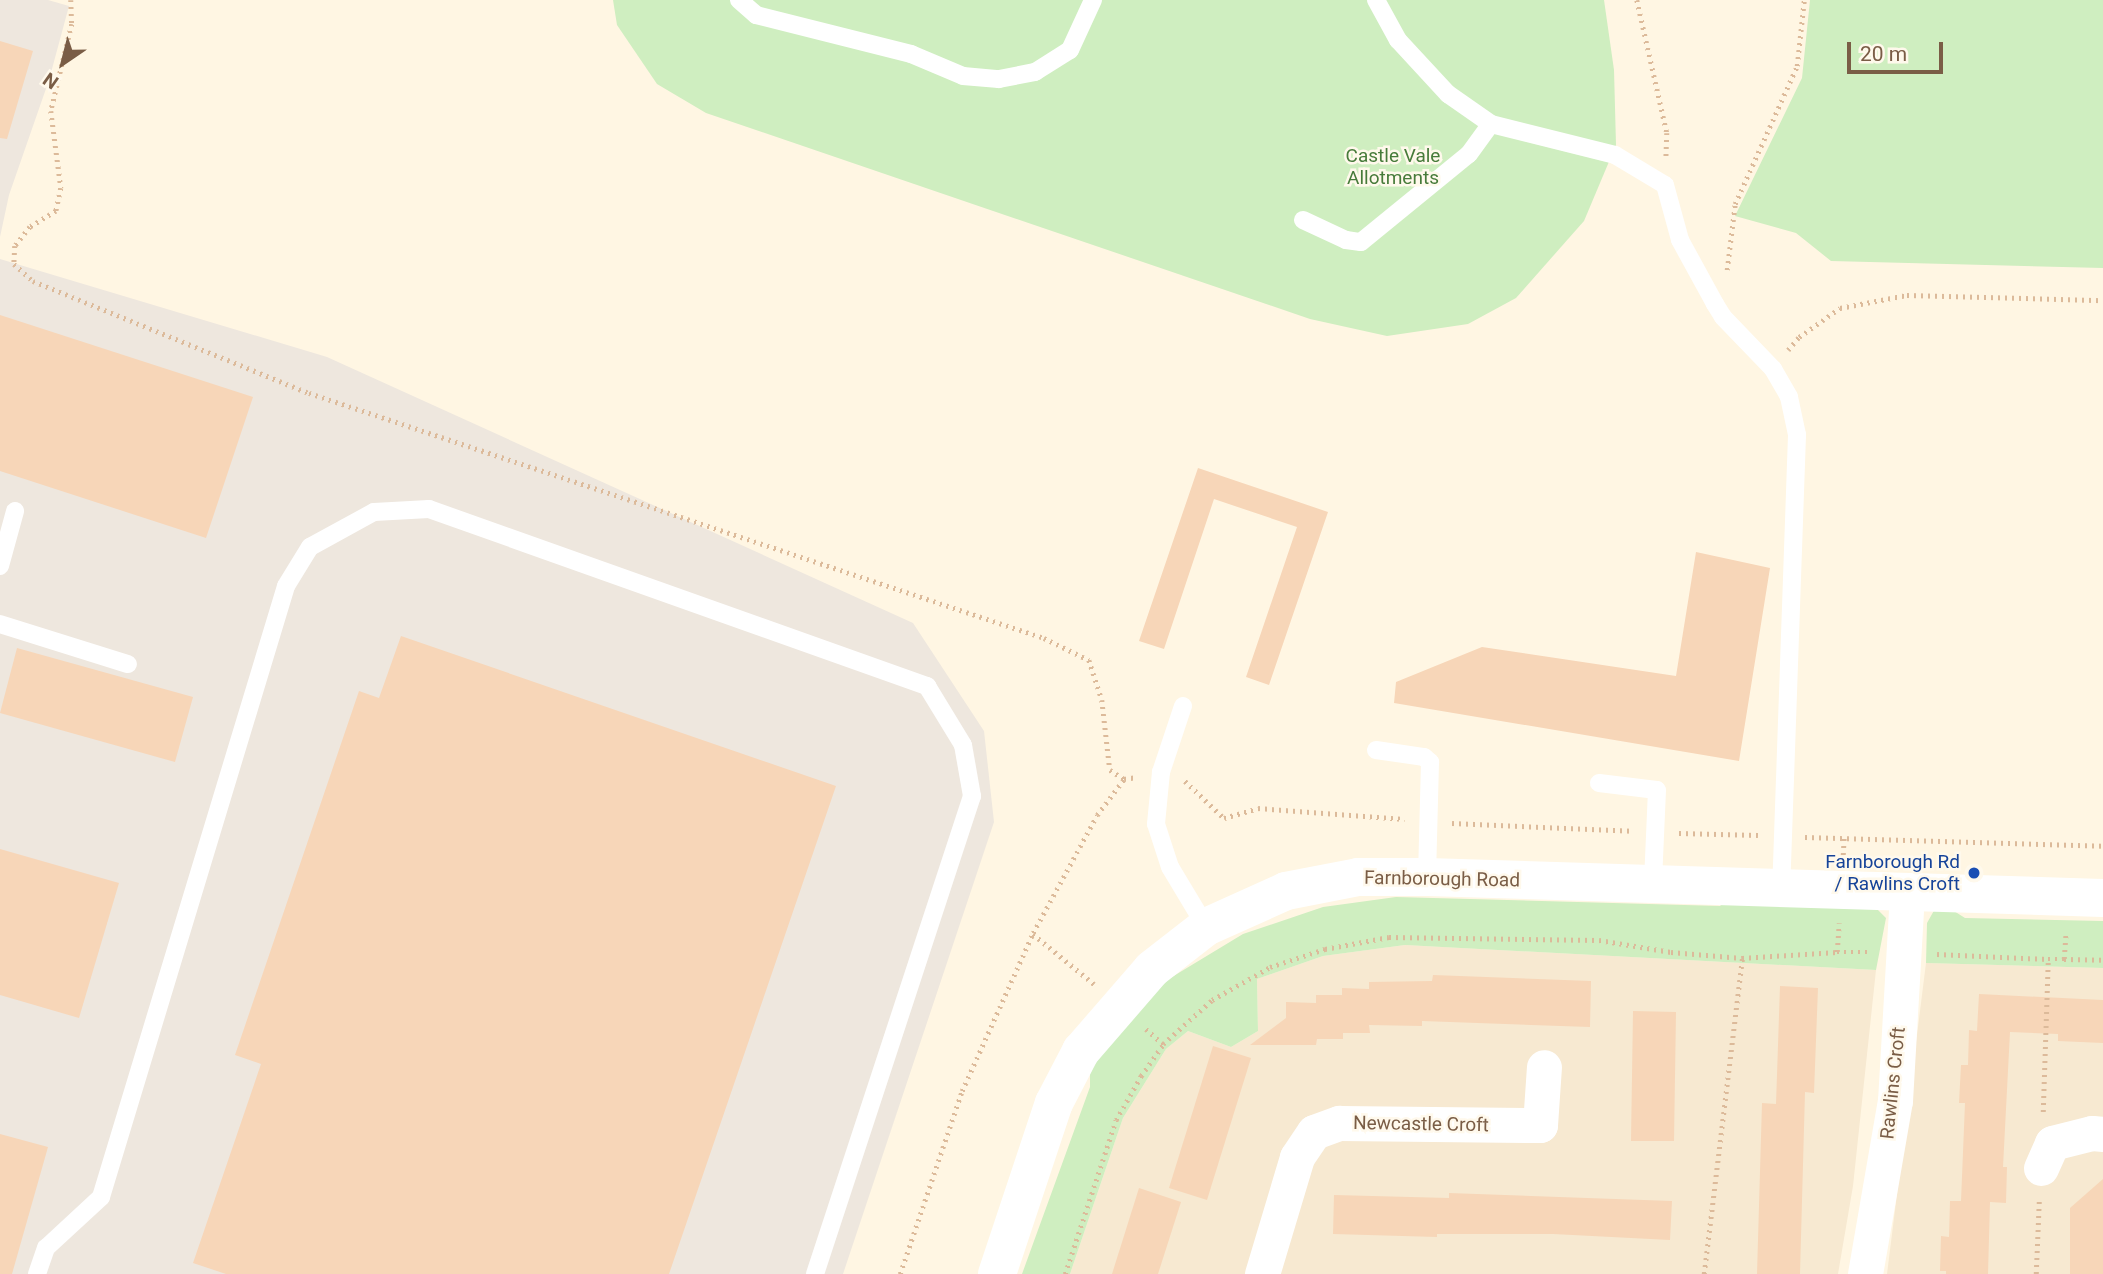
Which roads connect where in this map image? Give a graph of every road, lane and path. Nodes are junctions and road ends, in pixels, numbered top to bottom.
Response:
1 (71, 0) edge
2 (740, 0) edge
3 (1093, 0) edge
4 (1376, 0) edge
5 (1637, 0) edge
6 (1804, 0) edge
7 (1491, 124) junction
8 (1665, 185) junction
9 (1303, 220) dead end
10 (2103, 300) edge
11 (1715, 304) junction
12 (1773, 369) junction
13 (15, 511) dead end
14 (0, 566) edge
15 (0, 624) edge
16 (128, 664) dead end
17 (1183, 706) dead end
18 (1376, 750) dead end
19 (1161, 772) junction
20 (1124, 779) junction
21 (1599, 783) dead end
22 (1428, 821) junction
23 (1657, 833) junction
24 (1784, 836) junction
25 (1844, 838) junction
26 (2103, 846) edge
27 (1427, 877) junction
28 (1653, 883) junction
29 (1781, 887) junction
30 (1840, 888) junction
31 (1907, 891) junction
32 (2086, 897) edge
33 (1206, 927) junction
34 (1838, 952) junction
35 (1903, 952) junction
36 (1742, 958) junction
37 (2048, 959) junction
38 (2064, 959) junction
39 (2103, 960) edge
40 (1544, 1068) dead end
41 (2103, 1134) edge
42 (2040, 1168) junction
43 (37, 1274) edge
44 (815, 1274) edge
45 (900, 1274) edge
46 (997, 1274) edge
47 (1065, 1274) edge
48 (1262, 1274) edge
49 (1704, 1274) edge
50 (1865, 1274) edge
51 (2036, 1274) edge

1 - 20 path
2 - 3 lane
4 - 7 lane
5 - 8 path
6 - 11 path
7 - 8 lane
7 - 9 lane
8 - 11 lane
10 - 12 path
11 - 12 lane
12 - 24 lane
13 - 14 lane
15 - 16 lane
17 - 19 lane
18 - 22 lane
19 - 20 path
19 - 22 path
19 - 33 lane
20 - 45 path
21 - 23 lane
22 - 23 path
22 - 27 lane
23 - 24 path
23 - 28 lane
24 - 25 path
24 - 29 lane
25 - 26 path
25 - 30 path
27 - 28 street, Farnborough Road
27 - 33 street, Farnborough Road
28 - 29 street, Farnborough Road
29 - 30 street, Farnborough Road
30 - 31 street, Farnborough Road
30 - 34 path
31 - 32 street, Farnborough Road
31 - 35 street, Rawlins Croft
32 - 38 path
33 - 46 street, Farnborough Road
34 - 35 path
34 - 36 path
35 - 37 path
35 - 50 street, Rawlins Croft
36 - 47 path
36 - 49 path
37 - 38 path
37 - 42 path
38 - 39 path
40 - 48 street, Newcastle Croft
41 - 42 street
42 - 51 path
43 - 44 lane

